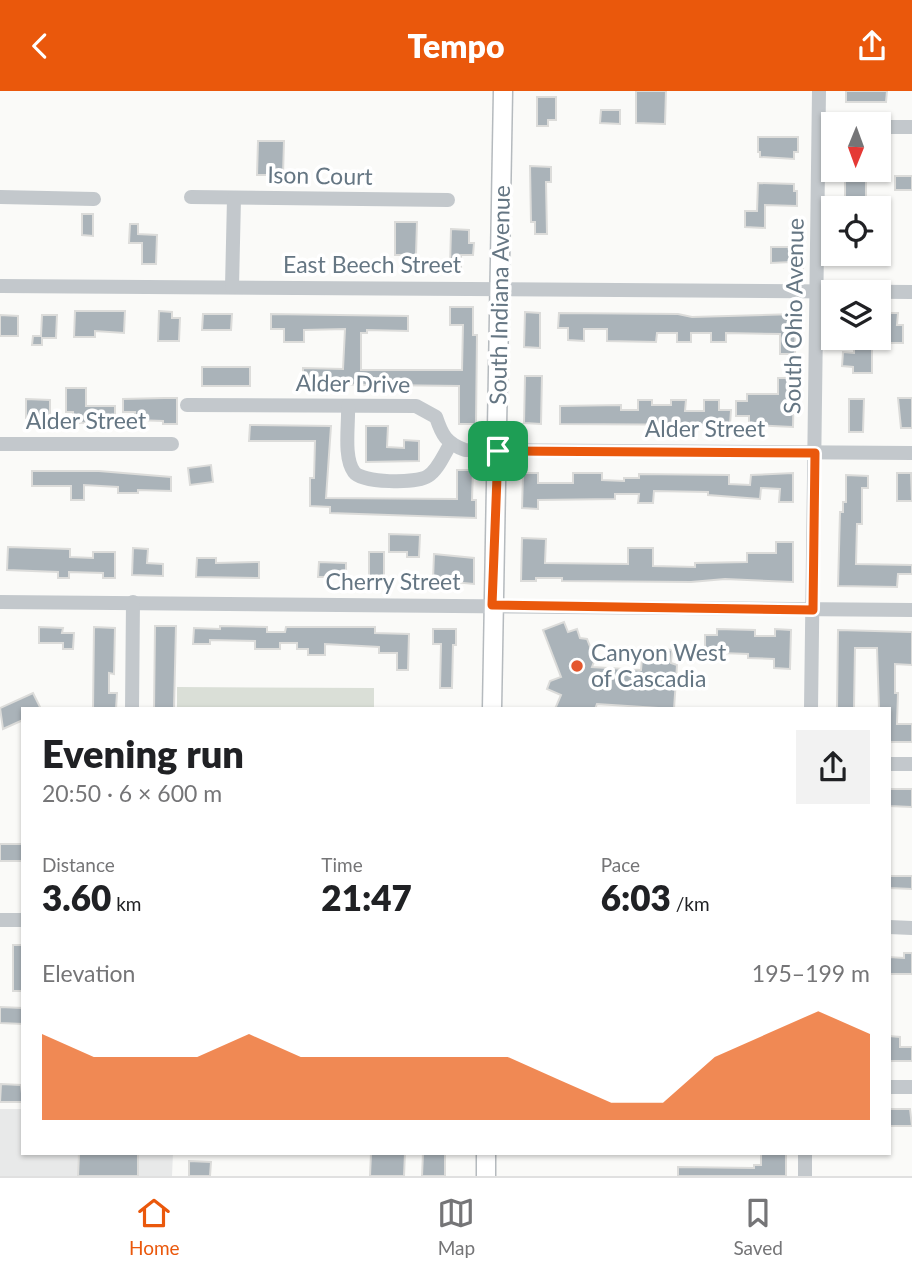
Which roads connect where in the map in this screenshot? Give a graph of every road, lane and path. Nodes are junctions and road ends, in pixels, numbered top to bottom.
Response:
1 (503, 91) edge
2 (819, 91) edge
3 (823, 112) edge
4 (891, 127) edge
5 (912, 127) edge
6 (823, 182) edge
7 (0, 197) edge
8 (191, 197) dead end
9 (234, 198) junction
10 (94, 199) dead end
11 (448, 200) dead end
12 (0, 286) edge
13 (232, 287) junction
14 (501, 289) junction
15 (817, 291) junction
16 (912, 292) edge
17 (187, 405) dead end
18 (348, 406) junction
19 (0, 444) edge
20 (172, 444) dead end
21 (450, 445) junction
22 (498, 451) junction
23 (815, 453) junction
24 (912, 453) edge
25 (0, 602) edge
26 (133, 602) junction
27 (492, 605) junction
28 (813, 610) junction
29 (912, 610) edge
30 (132, 707) edge
31 (492, 707) edge
32 (811, 707) edge
33 (891, 764) edge
34 (912, 764) edge
35 (0, 920) edge
36 (21, 920) edge
37 (891, 927) edge
38 (912, 928) edge
39 (891, 1087) edge
40 (912, 1087) edge
41 (486, 1155) edge
42 (805, 1155) edge
43 (486, 1176) edge
44 (805, 1176) edge

1 - 14 main road, South Indiana Avenue
2 - 3 street, South Ohio Avenue
4 - 5 street
6 - 15 street, South Ohio Avenue
7 - 10 street
8 - 9 street, Ison Court
9 - 11 street, Ison Court
9 - 13 street
12 - 13 street, East Beech Street
13 - 14 street, East Beech Street
14 - 15 street, East Beech Street
14 - 22 main road, South Indiana Avenue
15 - 16 street, East Beech Street
15 - 23 street, South Ohio Avenue
17 - 18 street, Alder Drive
18 - 21 street, Alder Drive
18 - 21 street
19 - 20 street, Alder Street
21 - 22 street
22 - 23 street, Alder Street
22 - 27 main road, South Indiana Avenue
23 - 24 street, Alder Street
23 - 28 street, South Ohio Avenue
25 - 26 street, Cherry Street
26 - 27 street, Cherry Street
26 - 30 street
27 - 28 street, Cherry Street
27 - 31 main road, South Indiana Avenue
28 - 29 street, Cherry Street
28 - 32 street, South Ohio Avenue
33 - 34 street
35 - 36 street
37 - 38 street
39 - 40 street
41 - 43 main road
42 - 44 street

